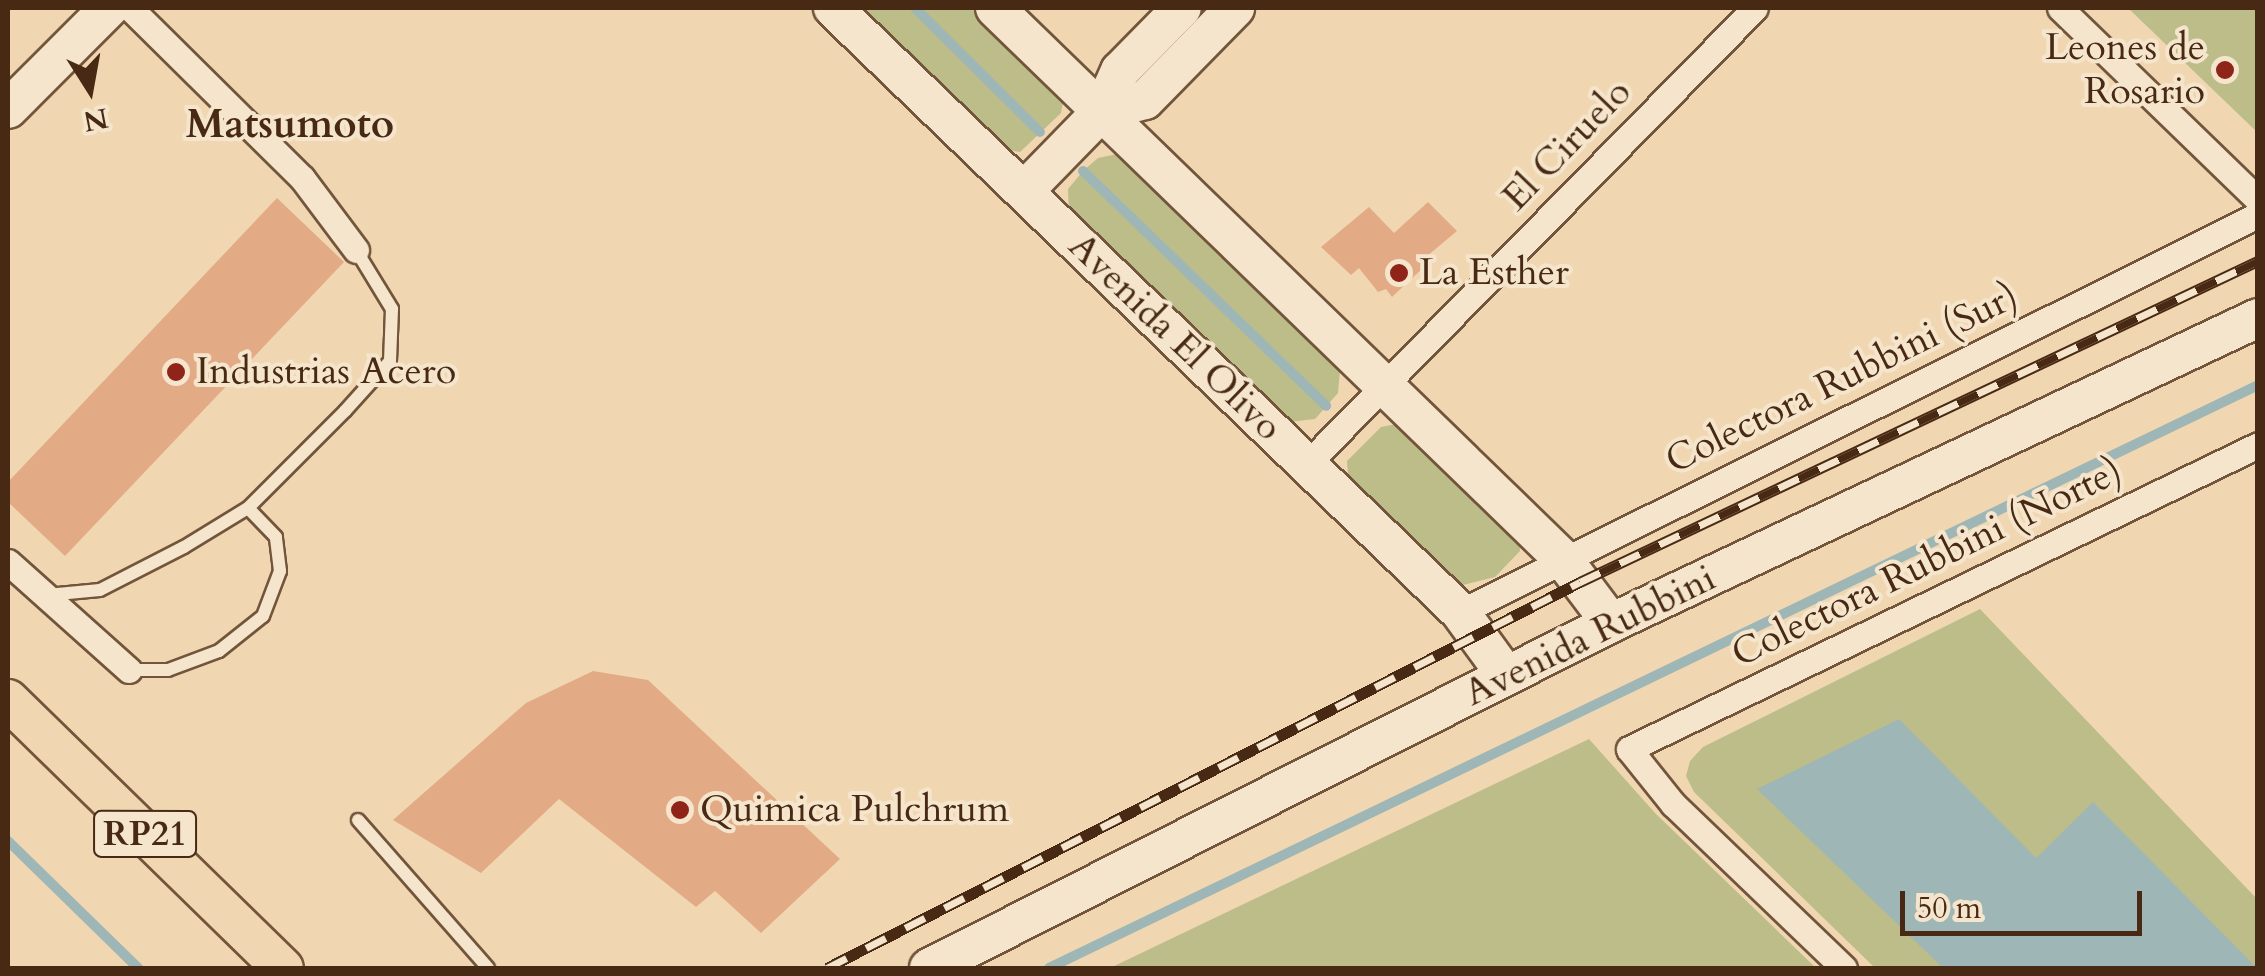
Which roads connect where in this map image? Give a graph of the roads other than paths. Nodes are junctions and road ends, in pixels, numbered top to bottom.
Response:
1 (109, 8) edge
2 (130, 8) edge
3 (833, 8) edge
4 (995, 8) edge
5 (1182, 8) edge
6 (1235, 8) edge
7 (1754, 8) edge
8 (2060, 8) edge
9 (8, 108) edge
10 (1102, 112) junction
11 (1024, 191) junction
12 (2258, 200) edge
13 (2258, 214) edge
14 (356, 250) joint
15 (2258, 318) edge
16 (1384, 385) junction
17 (2258, 445) edge
18 (1307, 464) junction
19 (248, 508) junction
20 (1563, 559) junction
21 (8, 562) edge
22 (43, 595) junction
23 (1460, 612) junction
24 (1611, 623) junction
25 (129, 670) joint
26 (1506, 675) junction
27 (8, 700) edge
28 (358, 820) dead end
29 (283, 968) edge
30 (488, 968) edge
31 (930, 968) edge
32 (1844, 968) edge

1 - 9 street
2 - 14 street
3 - 11 street, Avenida El Olivo
4 - 10 street
5 - 10 street
6 - 10 street
7 - 16 street, El Ciruelo
8 - 12 street
10 - 11 street
10 - 16 street
11 - 18 street, Avenida El Olivo
13 - 20 street, Colectora Rubbini (Sur)
14 - 19 lane
15 - 24 street, Avenida Rubbini
16 - 18 street, El Ciruelo
16 - 20 street
17 - 32 street, Colectora Rubbini (Norte)
18 - 23 street, Avenida El Olivo
19 - 22 lane
19 - 25 lane
20 - 23 street, Colectora Rubbini (Sur)
20 - 24 street
21 - 22 street
22 - 25 street
23 - 26 street, Avenida El Olivo
24 - 26 street, Avenida Rubbini
26 - 31 street, Avenida Rubbini
27 - 29 main road, RP21
28 - 30 lane

